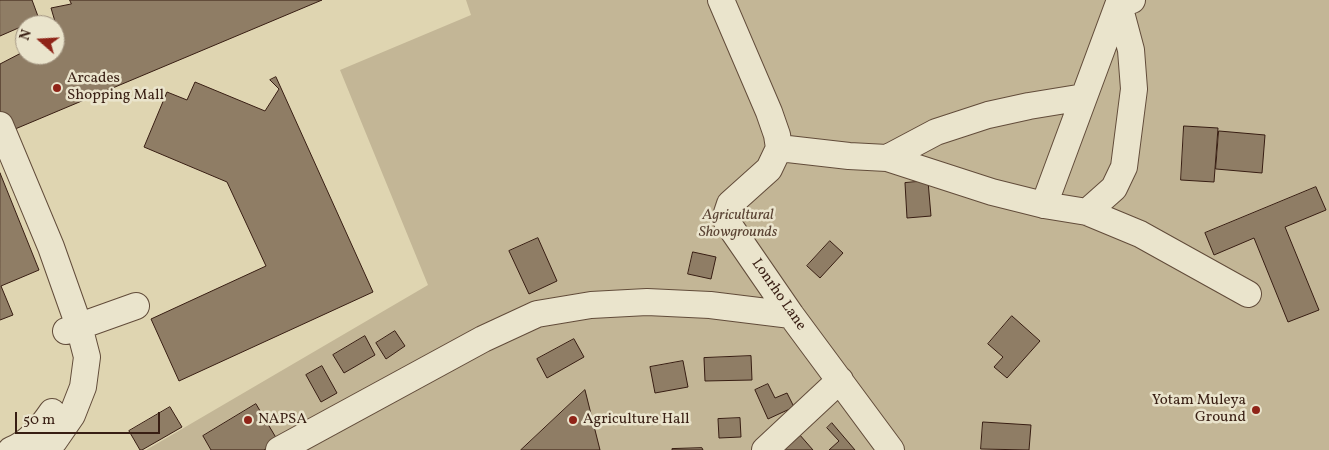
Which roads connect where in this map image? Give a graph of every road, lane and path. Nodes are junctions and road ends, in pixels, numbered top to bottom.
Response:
1 (721, 0) edge
2 (1124, 2) edge
3 (1084, 97) junction
4 (0, 126) edge
5 (779, 148) junction
6 (887, 158) junction
7 (0, 169) edge
8 (1044, 204) junction
9 (1087, 212) junction
10 (1248, 294) dead end
11 (136, 306) dead end
12 (791, 315) junction
13 (72, 328) junction
14 (840, 380) junction
15 (11, 450) edge
16 (44, 450) edge
17 (279, 450) edge
18 (765, 450) edge
19 (891, 450) edge

1 - 5 lane
2 - 3 lane
2 - 9 lane
3 - 6 lane
3 - 8 lane
4 - 13 lane
5 - 6 lane
5 - 12 lane, Lonrho Lane
6 - 8 lane
7 - 13 lane
8 - 9 lane
9 - 10 lane
11 - 13 lane
12 - 14 lane, Lonrho Lane
12 - 17 lane
13 - 15 lane
13 - 16 lane
14 - 18 lane
14 - 19 lane, Lonrho Lane

